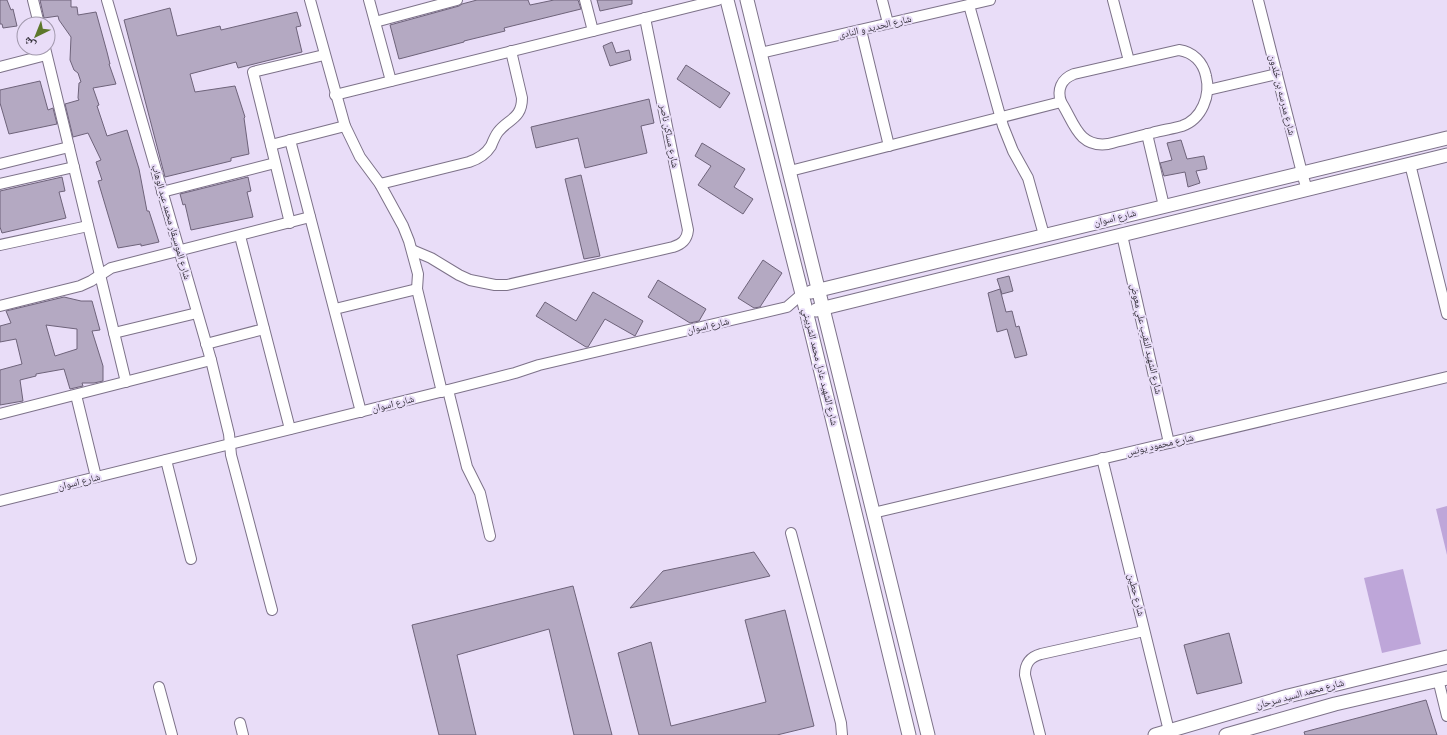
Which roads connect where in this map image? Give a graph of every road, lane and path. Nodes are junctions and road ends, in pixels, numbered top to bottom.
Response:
1 (33, 0) edge
2 (107, 0) edge
3 (310, 0) edge
4 (369, 0) edge
5 (456, 0) edge
6 (585, 0) edge
7 (718, 0) edge
8 (727, 0) edge
9 (747, 0) edge
10 (882, 0) edge
11 (990, 0) edge
12 (1113, 0) edge
13 (1258, 0) edge
14 (422, 4) edge
15 (969, 5) junction
16 (37, 16) edge
17 (645, 18) junction
18 (375, 22) junction
19 (888, 23) junction
20 (861, 30) junction
21 (593, 31) junction
22 (512, 51) junction
23 (760, 53) junction
24 (324, 55) junction
25 (34, 56) edge
26 (47, 56) edge
27 (1129, 62) junction
28 (0, 67) edge
29 (1277, 74) junction
30 (391, 81) junction
31 (1208, 90) junction
32 (335, 95) junction
33 (1061, 102) junction
34 (1000, 118) junction
35 (345, 126) junction
36 (1147, 134) junction
37 (1447, 138) edge
38 (290, 140) junction
39 (271, 144) junction
40 (889, 146) junction
41 (69, 148) junction
42 (1447, 156) edge
43 (275, 163) junction
44 (0, 164) edge
45 (1410, 164) junction
46 (74, 167) junction
47 (790, 171) junction
48 (1302, 173) junction
49 (0, 184) edge
50 (380, 184) junction
51 (1307, 190) junction
52 (162, 192) junction
53 (1164, 206) junction
54 (310, 217) junction
55 (290, 223) junction
56 (88, 226) junction
57 (1044, 235) junction
58 (1122, 235) junction
59 (240, 236) junction
60 (0, 245) edge
61 (412, 250) junction
62 (180, 251) junction
63 (100, 275) junction
64 (417, 289) junction
65 (819, 290) junction
66 (802, 294) junction
67 (0, 306) edge
68 (787, 307) junction
69 (824, 309) junction
70 (335, 310) junction
71 (197, 313) junction
72 (807, 313) junction
73 (1447, 314) edge
74 (264, 329) junction
75 (114, 333) junction
76 (206, 344) junction
77 (211, 360) junction
78 (1447, 377) edge
79 (126, 382) junction
80 (445, 391) junction
81 (76, 395) junction
82 (361, 412) junction
83 (0, 414) edge
84 (290, 429) junction
85 (1169, 442) junction
86 (230, 444) junction
87 (1102, 458) junction
88 (166, 460) junction
89 (96, 477) junction
90 (0, 501) edge
91 (873, 513) junction
92 (791, 533) dead end
93 (490, 536) dead end
94 (191, 559) dead end
95 (272, 610) dead end
96 (1144, 631) junction
97 (1447, 657) edge
98 (1443, 679) edge
99 (159, 687) dead end
100 (1447, 716) edge
101 (240, 723) dead end
102 (1169, 731) junction
103 (172, 735) edge
104 (243, 735) edge
105 (842, 735) edge
106 (909, 735) edge
107 (928, 735) edge
108 (1040, 735) edge
109 (1155, 735) edge
110 (1226, 735) edge

1 - 16 street
2 - 52 street, شارع الموسيقار محمد عبد الوهاب
3 - 24 street
4 - 18 street
5 - 14 street
6 - 21 street
7 - 17 street
8 - 66 street, شارع الشهيد عادل محمد الشربيني
9 - 23 street, شارع الشهيد عادل محمد الشربيني
10 - 19 street
11 - 15 street, شارع الحديد و النادى
12 - 27 street
13 - 29 street, شارع مدرسه بن خلدون
14 - 18 street
15 - 19 street, شارع الحديد و النادى
15 - 34 street
17 - 21 street
17 - 61 street, شارع مساكن ناصر
18 - 30 street
19 - 20 street, شارع الحديد و النادى
20 - 23 street, شارع الحديد و النادى
20 - 40 street
21 - 22 street
22 - 30 street
22 - 50 street
23 - 47 street, شارع الشهيد عادل محمد الشربيني
24 - 32 street
24 - 39 street
25 - 28 street
26 - 41 street
27 - 31 street
27 - 33 street
29 - 31 street
29 - 48 street, شارع مدرسه بن خلدون
30 - 32 street
31 - 36 street
32 - 35 street
33 - 34 street
33 - 36 street
34 - 40 street
34 - 57 street
35 - 38 street
35 - 50 street
36 - 53 street
37 - 48 street, شارع اسوان
38 - 39 street
38 - 54 street
39 - 43 street
40 - 47 street
41 - 44 street
41 - 46 street
42 - 45 street, شارع اسوان
43 - 52 street
43 - 55 street
45 - 51 street, شارع اسوان
45 - 73 street
46 - 49 street
46 - 56 street
47 - 65 street, شارع الشهيد عادل محمد الشربيني
48 - 51 street, شارع مدرسه بن خلدون
48 - 53 street, شارع اسوان
50 - 61 street
51 - 58 street, شارع اسوان
52 - 62 street, شارع الموسيقار محمد عبد الوهاب
53 - 57 street, شارع اسوان
54 - 55 street
54 - 70 street
55 - 59 street
56 - 60 street
56 - 63 street
57 - 65 street, شارع اسوان
58 - 69 street, شارع اسوان
58 - 85 street, شارع الشهيد النقيب علي معوض
59 - 62 street
59 - 74 street
61 - 64 street
62 - 63 street
62 - 71 street, شارع الموسيقار محمد عبد الوهاب
63 - 67 street
63 - 75 street
64 - 70 street
64 - 80 street
65 - 66 street, شارع اسوان
65 - 69 street, شارع الشهيد عادل محمد الشربيني
66 - 68 street, شارع اسوان
66 - 72 street, شارع الشهيد عادل محمد الشربيني
68 - 72 street, شارع اسوان
68 - 80 street, شارع اسوان
69 - 72 street, شارع اسوان
69 - 91 street, شارع الشهيد عادل محمد الشربيني
70 - 82 street
71 - 75 street
71 - 76 street, شارع الموسيقار محمد عبد الوهاب
72 - 106 street, شارع الشهيد عادل محمد الشربيني
74 - 76 street
74 - 84 street
75 - 79 street
76 - 77 street, شارع الموسيقار محمد عبد الوهاب
77 - 79 street
77 - 86 street, شارع الموسيقار محمد عبد الوهاب
78 - 85 street, شارع محمود يونس
79 - 81 street
80 - 82 street, شارع اسوان
80 - 93 street
81 - 83 street
81 - 89 street
82 - 84 street, شارع اسوان
84 - 86 street, شارع اسوان
85 - 87 street, شارع محمود يونس
86 - 88 street, شارع اسوان
86 - 95 street, شارع الموسيقار محمد عبد الوهاب
87 - 91 street, شارع محمود يونس
87 - 96 street, شارع حطين
88 - 89 street, شارع اسوان
88 - 94 street
89 - 90 street, شارع اسوان
91 - 107 street, شارع الشهيد عادل محمد الشربيني
92 - 105 street
96 - 102 street, شارع حطين
96 - 108 street
97 - 102 street, شارع محمد السيد سرحان
98 - 100 street
98 - 110 street, شارع محمد السيد سرحان
99 - 103 street
101 - 104 street
102 - 109 street, شارع محمد السيد سرحان

